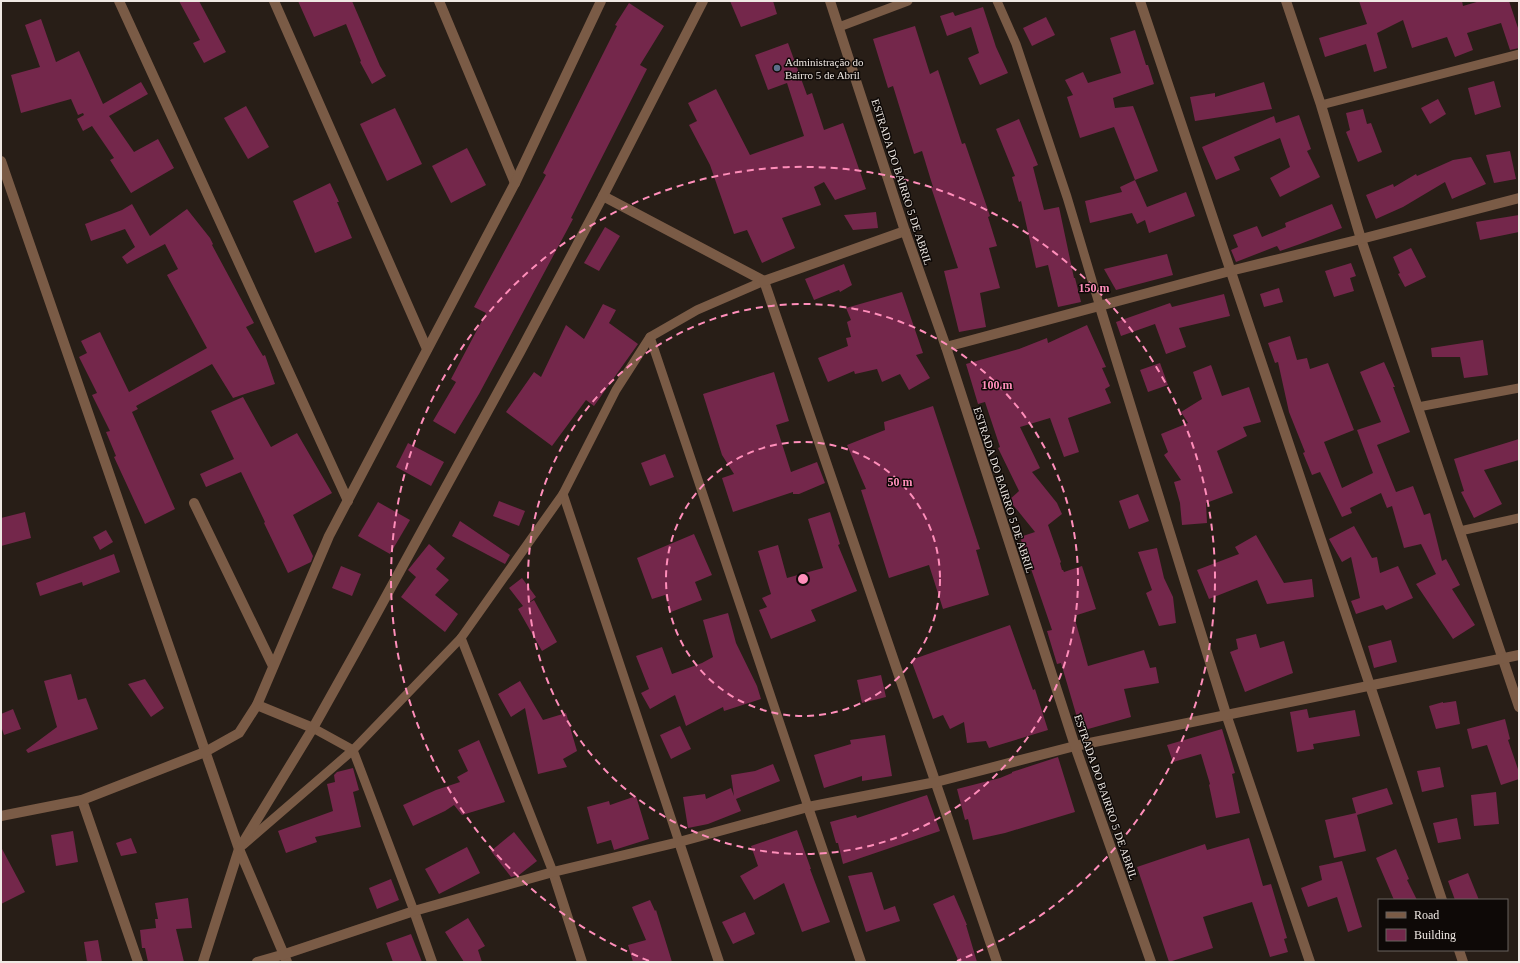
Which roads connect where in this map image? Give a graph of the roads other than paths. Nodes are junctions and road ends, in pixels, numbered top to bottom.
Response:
1 (119, 1) edge
2 (274, 1) edge
3 (439, 1) edge
4 (601, 1) edge
5 (703, 1) edge
6 (830, 1) edge
7 (908, 1) edge
8 (997, 1) edge
9 (1140, 1) edge
10 (1286, 1) edge
11 (839, 27) junction
12 (1519, 54) edge
13 (1321, 105) junction
14 (1, 161) edge
15 (515, 183) junction
16 (603, 196) junction
17 (1519, 198) edge
18 (905, 231) junction
19 (1361, 239) junction
20 (1230, 271) junction
21 (764, 281) junction
22 (1100, 307) junction
23 (650, 337) junction
24 (946, 347) junction
25 (427, 349) junction
26 (1519, 388) edge
27 (1418, 407) junction
28 (563, 494) junction
29 (348, 501) junction
30 (194, 503) dead end
31 (1519, 518) edge
32 (1460, 531) junction
33 (460, 638) junction
34 (1519, 655) edge
35 (1502, 658) junction
36 (273, 666) junction
37 (1369, 685) junction
38 (257, 705) junction
39 (1519, 707) edge
40 (1226, 714) junction
41 (313, 728) junction
42 (1074, 746) junction
43 (352, 750) junction
44 (205, 752) junction
45 (936, 782) junction
46 (82, 800) junction
47 (808, 807) junction
48 (1, 816) edge
49 (679, 842) junction
50 (238, 849) junction
51 (553, 872) junction
52 (1442, 899) edge
53 (414, 911) junction
54 (1459, 951) edge
55 (286, 958) edge
56 (138, 962) edge
57 (203, 962) edge
58 (257, 962) edge
59 (432, 962) edge
60 (582, 962) edge
61 (719, 962) edge
62 (861, 962) edge
63 (997, 962) edge
64 (1151, 962) edge
65 (1310, 962) edge
66 (1463, 962) edge

1 - 29 street
2 - 25 street
3 - 15 street
4 - 15 street
5 - 16 street
6 - 11 street, ESTRADA DO BAIRRO 5 DE ABRIL
7 - 11 lane
8 - 22 lane
9 - 20 street
10 - 13 street
11 - 18 street, ESTRADA DO BAIRRO 5 DE ABRIL
12 - 13 lane
13 - 19 street
14 - 44 street
15 - 25 street
16 - 21 street
16 - 41 street
17 - 19 street
18 - 21 street
18 - 24 street, ESTRADA DO BAIRRO 5 DE ABRIL
19 - 20 street
19 - 27 street
20 - 22 street
20 - 37 street
21 - 23 lane
21 - 45 street
22 - 24 street
22 - 40 street
23 - 28 lane
23 - 47 lane
24 - 42 street, ESTRADA DO BAIRRO 5 DE ABRIL
25 - 29 street
26 - 27 lane
27 - 32 street
28 - 33 lane
28 - 49 lane
29 - 36 street
30 - 36 street
31 - 32 lane
32 - 35 street
33 - 43 lane
33 - 51 lane
34 - 35 street
35 - 37 street
35 - 39 street
36 - 38 street
37 - 40 street
37 - 52 street
38 - 41 street
38 - 44 street
40 - 42 street
40 - 65 street
41 - 43 lane
41 - 50 street
42 - 45 street
42 - 64 street, ESTRADA DO BAIRRO 5 DE ABRIL
43 - 50 lane
43 - 53 lane
44 - 46 street
44 - 50 street
45 - 47 street
45 - 63 street
46 - 48 street
46 - 56 street
47 - 49 street
47 - 62 street
49 - 51 street
49 - 61 street
50 - 55 street
50 - 57 street
51 - 53 street
51 - 60 street
53 - 55 street
53 - 59 street
54 - 66 street
55 - 58 street

